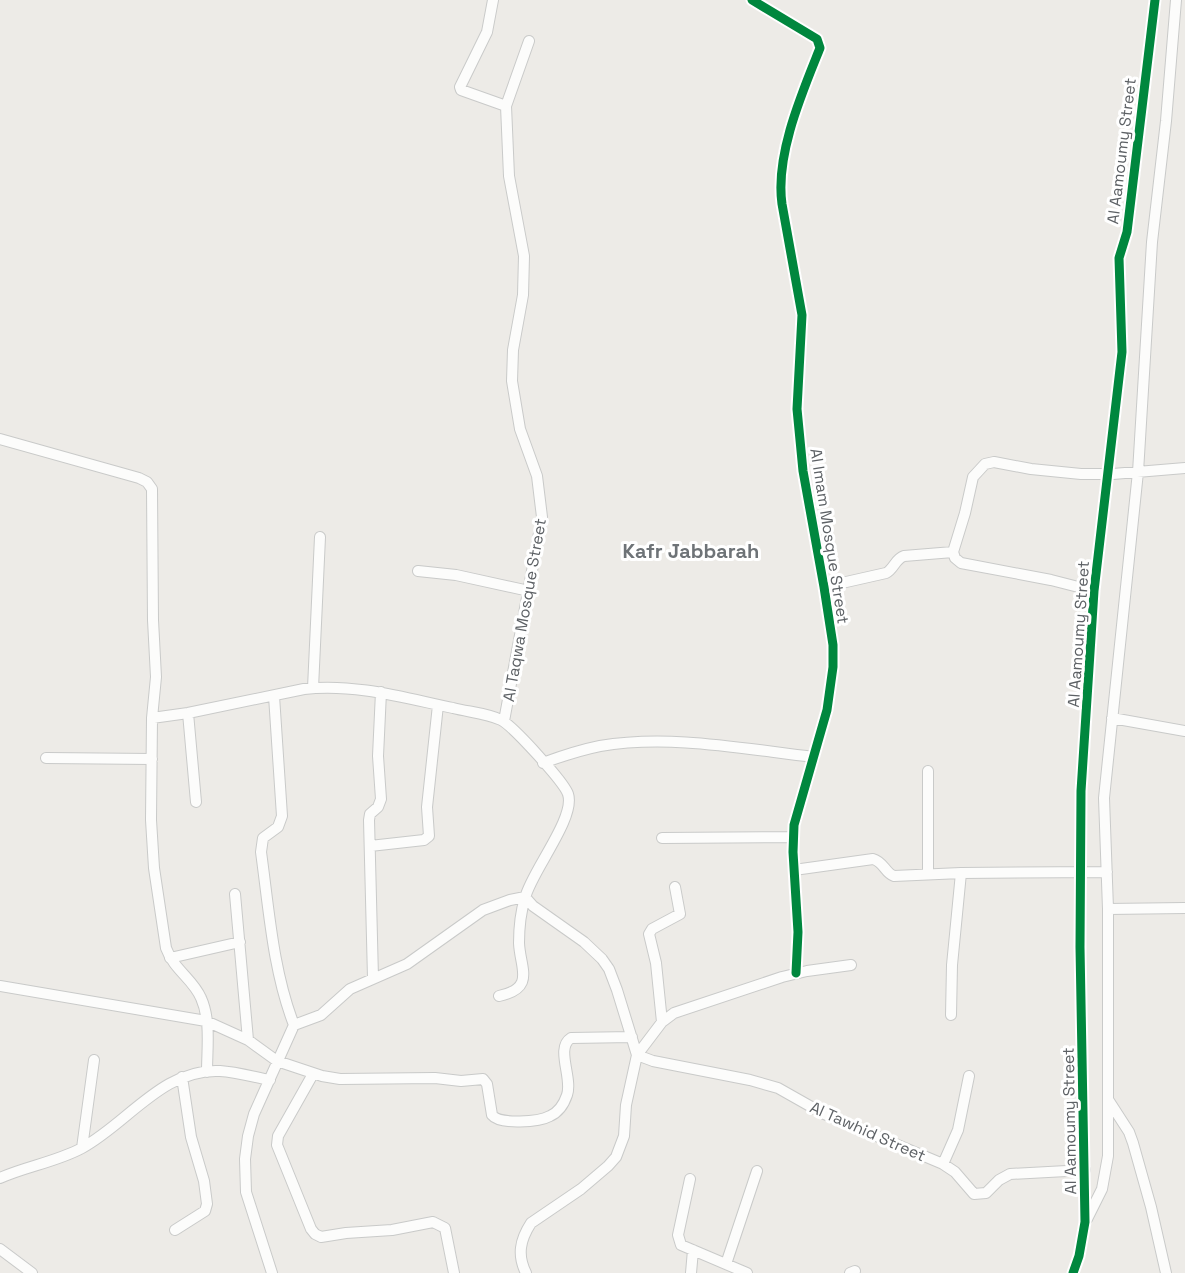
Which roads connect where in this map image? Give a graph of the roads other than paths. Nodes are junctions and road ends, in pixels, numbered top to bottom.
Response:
1 (493, 0) edge
2 (752, 0) edge
3 (1155, 0) edge
4 (1176, 0) edge
5 (529, 41) dead end
6 (506, 106) junction
7 (0, 439) edge
8 (1185, 468) edge
9 (1136, 472) junction
10 (1110, 474) junction
11 (320, 537) dead end
12 (953, 552) junction
13 (418, 571) dead end
14 (824, 587) junction
15 (529, 591) junction
16 (1095, 591) junction
17 (313, 688) junction
18 (381, 692) junction
19 (274, 696) junction
20 (438, 705) junction
21 (188, 714) junction
22 (152, 718) junction
23 (1112, 718) junction
24 (504, 721) junction
25 (1185, 731) edge
26 (814, 757) junction
27 (46, 758) dead end
28 (152, 759) junction
29 (543, 763) junction
30 (928, 771) dead end
31 (196, 802) dead end
32 (792, 837) junction
33 (662, 838) dead end
34 (370, 846) junction
35 (794, 870) junction
36 (1081, 872) junction
37 (1107, 872) junction
38 (961, 873) junction
39 (928, 874) junction
40 (675, 887) dead end
41 (235, 894) dead end
42 (525, 897) junction
43 (1185, 908) edge
44 (1108, 909) junction
45 (240, 942) junction
46 (170, 958) junction
47 (851, 965) dead end
48 (796, 974) junction
49 (373, 978) junction
50 (0, 986) edge
51 (499, 996) dead end
52 (951, 1015) dead end
53 (206, 1021) junction
54 (662, 1022) junction
55 (294, 1025) junction
56 (632, 1037) junction
57 (248, 1040) junction
58 (637, 1055) junction
59 (94, 1060) dead end
60 (277, 1060) junction
61 (207, 1072) junction
62 (313, 1074) junction
63 (969, 1076) dead end
64 (182, 1077) junction
65 (270, 1080) junction
66 (1108, 1101) junction
67 (82, 1148) junction
68 (943, 1164) junction
69 (1086, 1170) junction
70 (757, 1171) dead end
71 (0, 1178) edge
72 (690, 1179) dead end
73 (1085, 1222) junction
74 (175, 1230) dead end
75 (0, 1249) edge
76 (693, 1250) junction
77 (726, 1264) junction
78 (32, 1273) edge
79 (272, 1273) edge
80 (454, 1273) edge
81 (526, 1273) edge
82 (691, 1273) edge
83 (747, 1273) edge
84 (1072, 1273) edge
85 (1166, 1273) edge

1 - 6 street
2 - 14 street, Al Imam Mosque Street
3 - 10 street, Al Aamoumy Street
4 - 9 street
5 - 6 street, Al Taqwa Mosque Street
6 - 15 street, Al Taqwa Mosque Street
7 - 22 street
8 - 9 street
9 - 10 street
9 - 23 street
10 - 12 street
10 - 16 street, Al Aamoumy Street
11 - 17 street
12 - 14 street
12 - 16 street
13 - 15 street
14 - 26 street, Al Imam Mosque Street
15 - 24 street, Al Taqwa Mosque Street
16 - 36 street, Al Aamoumy Street
17 - 18 street
17 - 19 street
18 - 20 street
18 - 34 street
19 - 21 street
19 - 55 street
20 - 24 street
20 - 34 street
21 - 22 street
21 - 31 street
22 - 28 street
23 - 25 street
23 - 37 street
24 - 29 street
26 - 29 street
26 - 32 street, Al Imam Mosque Street
27 - 28 street
28 - 46 street
29 - 42 street
30 - 39 street
32 - 33 street
32 - 35 street, Al Imam Mosque Street
34 - 49 street
35 - 39 street
35 - 48 street, Al Imam Mosque Street
36 - 37 street
36 - 38 street
36 - 69 street, Al Aamoumy Street
37 - 44 street
38 - 39 street
38 - 52 street
40 - 54 street
41 - 45 street
42 - 49 street
42 - 51 street
42 - 56 street
43 - 44 street
44 - 66 street
45 - 46 street
45 - 57 street
46 - 53 street
47 - 48 street
48 - 54 street
49 - 55 street
50 - 53 street
53 - 57 street
53 - 61 street
54 - 58 street
55 - 60 street
56 - 58 street
56 - 62 street
57 - 60 street
58 - 68 street, Al Tawhid Street
58 - 81 street
59 - 67 street
60 - 62 street
60 - 65 street
61 - 64 street
61 - 65 street
62 - 80 street
63 - 68 street
64 - 67 street
64 - 74 street
65 - 79 street
66 - 73 street
66 - 85 street
67 - 71 street
68 - 69 street, Al Tawhid Street
69 - 73 street, Al Aamoumy Street
70 - 77 street
72 - 76 street
73 - 84 street, Al Aamoumy Street
75 - 78 street
76 - 77 street
76 - 82 street
77 - 83 street

